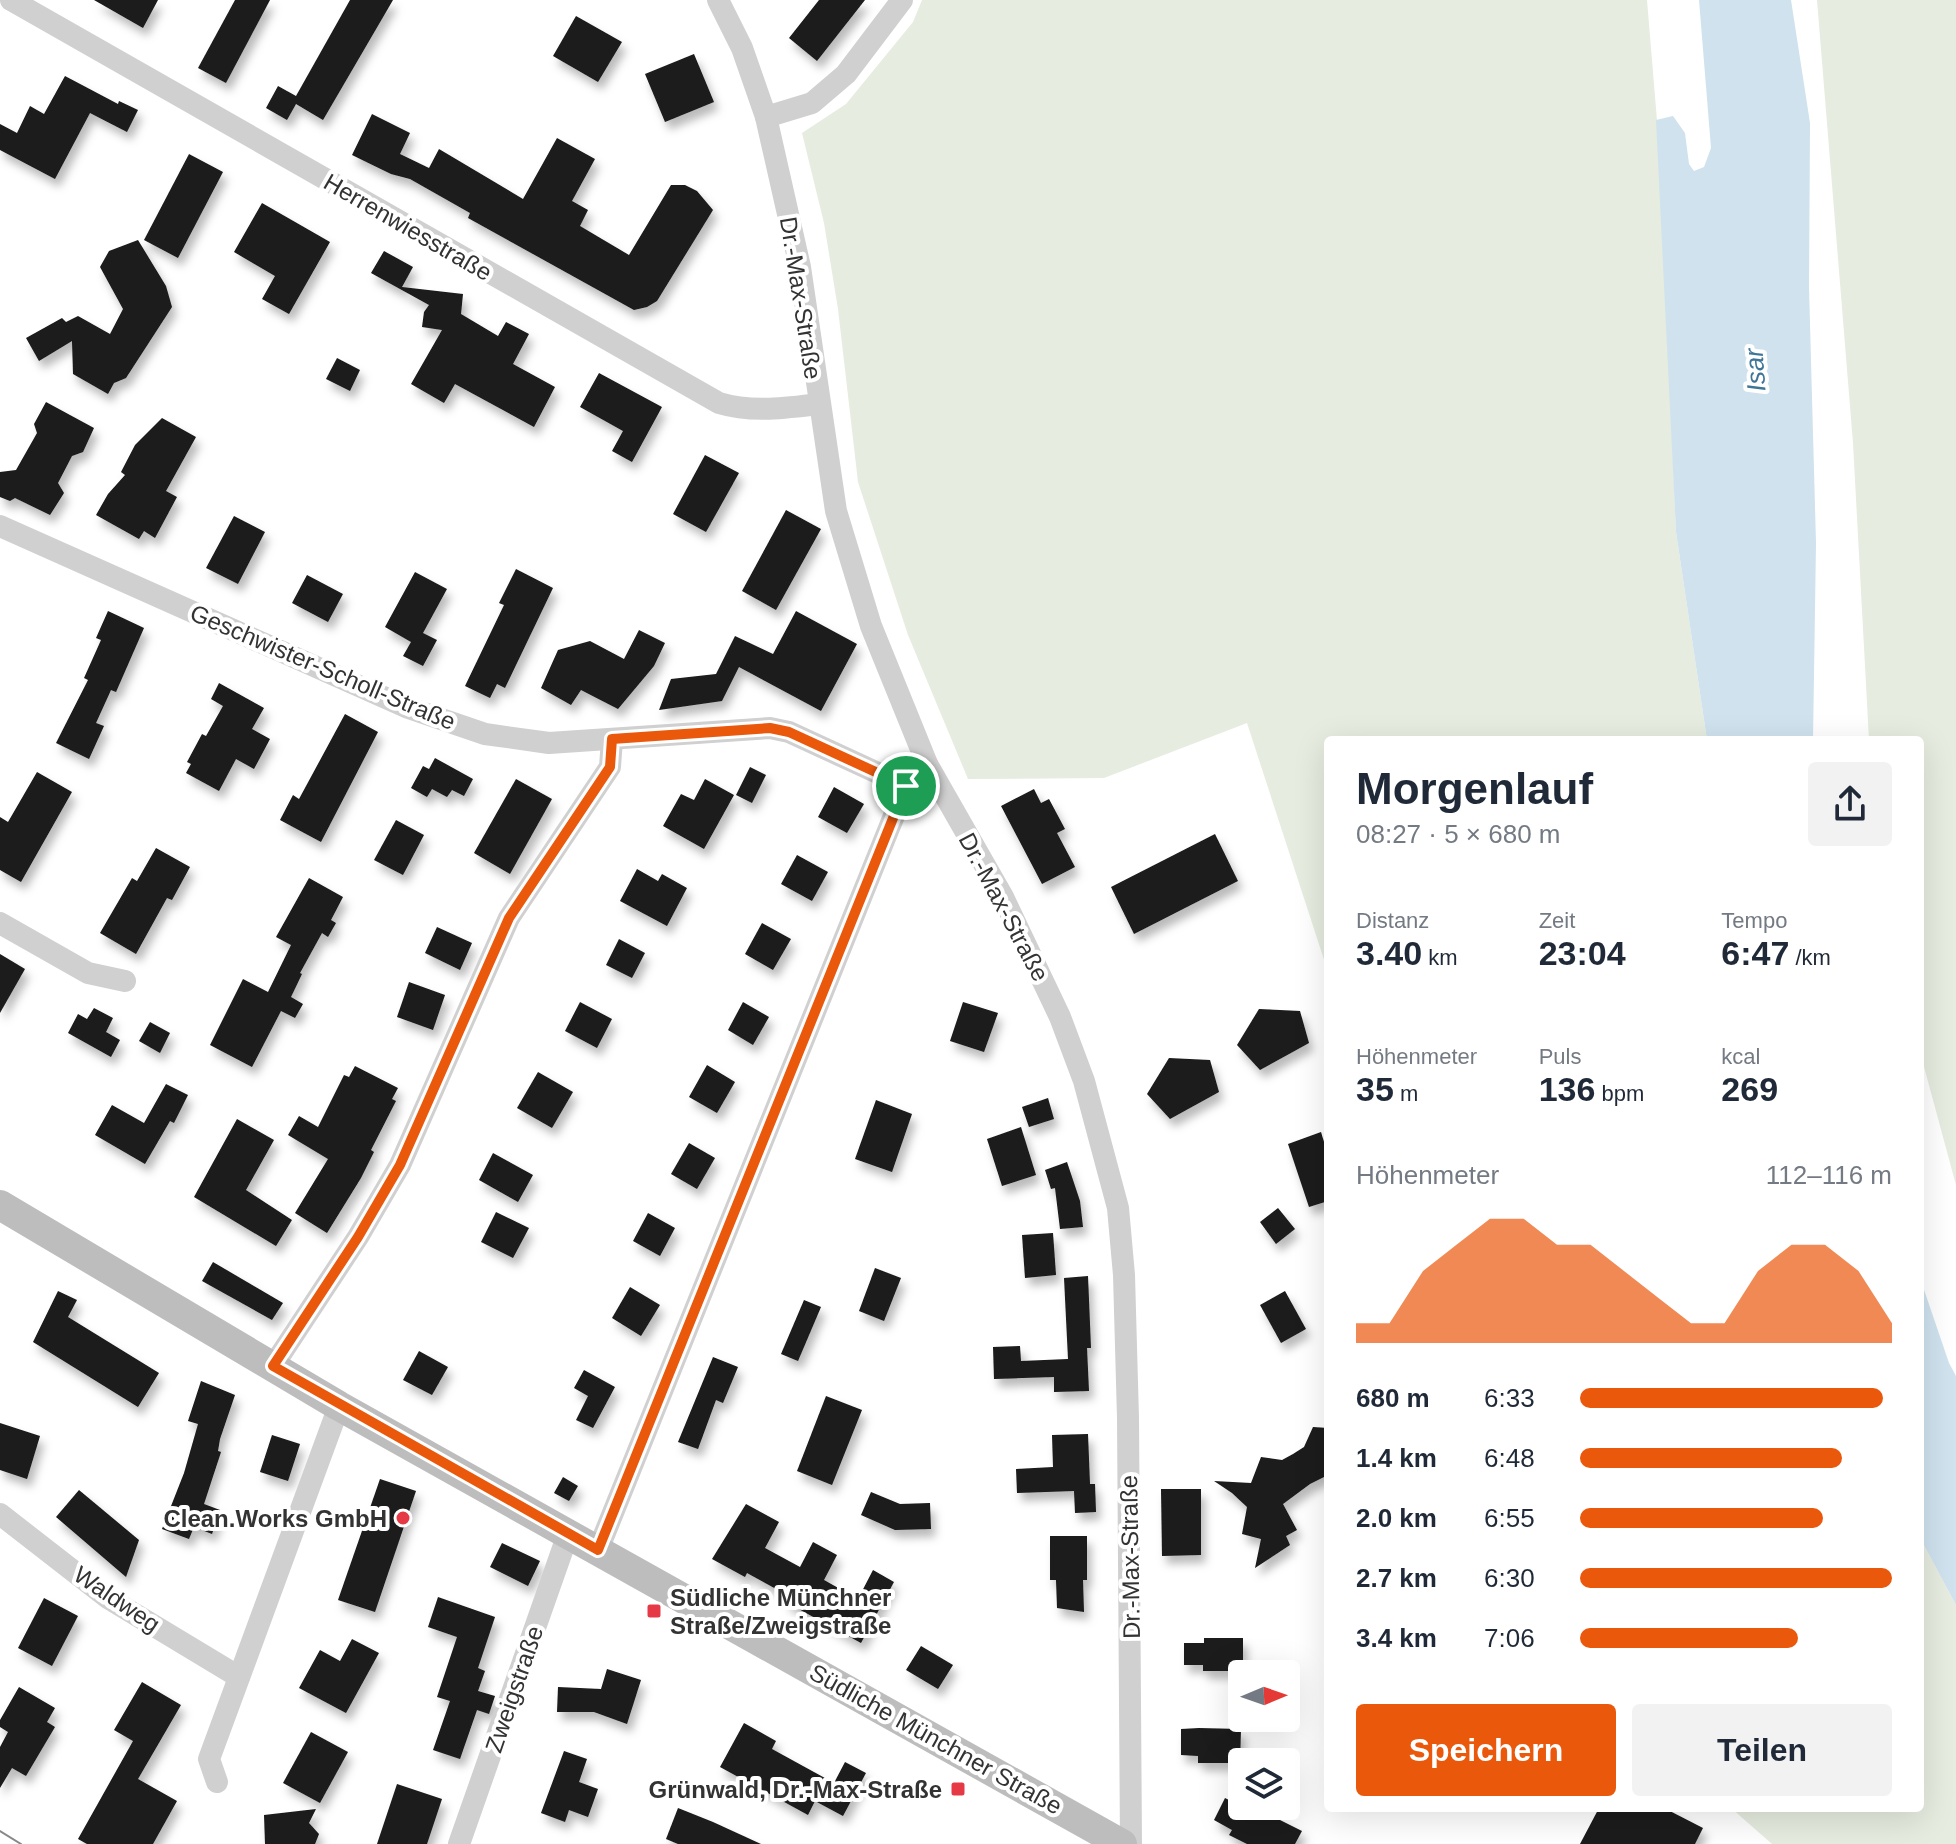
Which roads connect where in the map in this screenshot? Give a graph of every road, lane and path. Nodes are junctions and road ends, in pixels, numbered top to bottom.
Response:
1 (11, 0) edge
2 (718, 0) edge
3 (902, 0) edge
4 (766, 117) junction
5 (819, 404) junction
6 (0, 526) edge
7 (612, 739) junction
8 (927, 764) junction
9 (906, 786) junction
10 (0, 923) edge
11 (125, 981) dead end
12 (0, 1205) edge
13 (273, 1366) junction
14 (339, 1406) junction
15 (0, 1514) edge
16 (568, 1534) junction
17 (598, 1550) junction
18 (239, 1677) junction
19 (217, 1782) dead end
20 (459, 1844) edge
21 (1122, 1844) edge
22 (1131, 1844) edge

1 - 5 street, Herrenwiesstraße
2 - 4 street, Dr.-Max-Straße
3 - 4 street
4 - 5 street, Dr.-Max-Straße
5 - 8 street, Dr.-Max-Straße
6 - 7 street, Geschwister-Scholl-Straße
7 - 9 street, Geschwister-Scholl-Straße
7 - 13 street
8 - 9 street
8 - 22 street, Dr.-Max-Straße
9 - 17 street
10 - 11 street
12 - 13 main road, Südliche Münchner Straße
13 - 14 main road, Südliche Münchner Straße
14 - 16 main road, Südliche Münchner Straße
14 - 18 street
15 - 18 street, Waldweg
16 - 17 main road, Südliche Münchner Straße
16 - 20 street, Zweigstraße
17 - 21 main road, Südliche Münchner Straße
18 - 19 street

